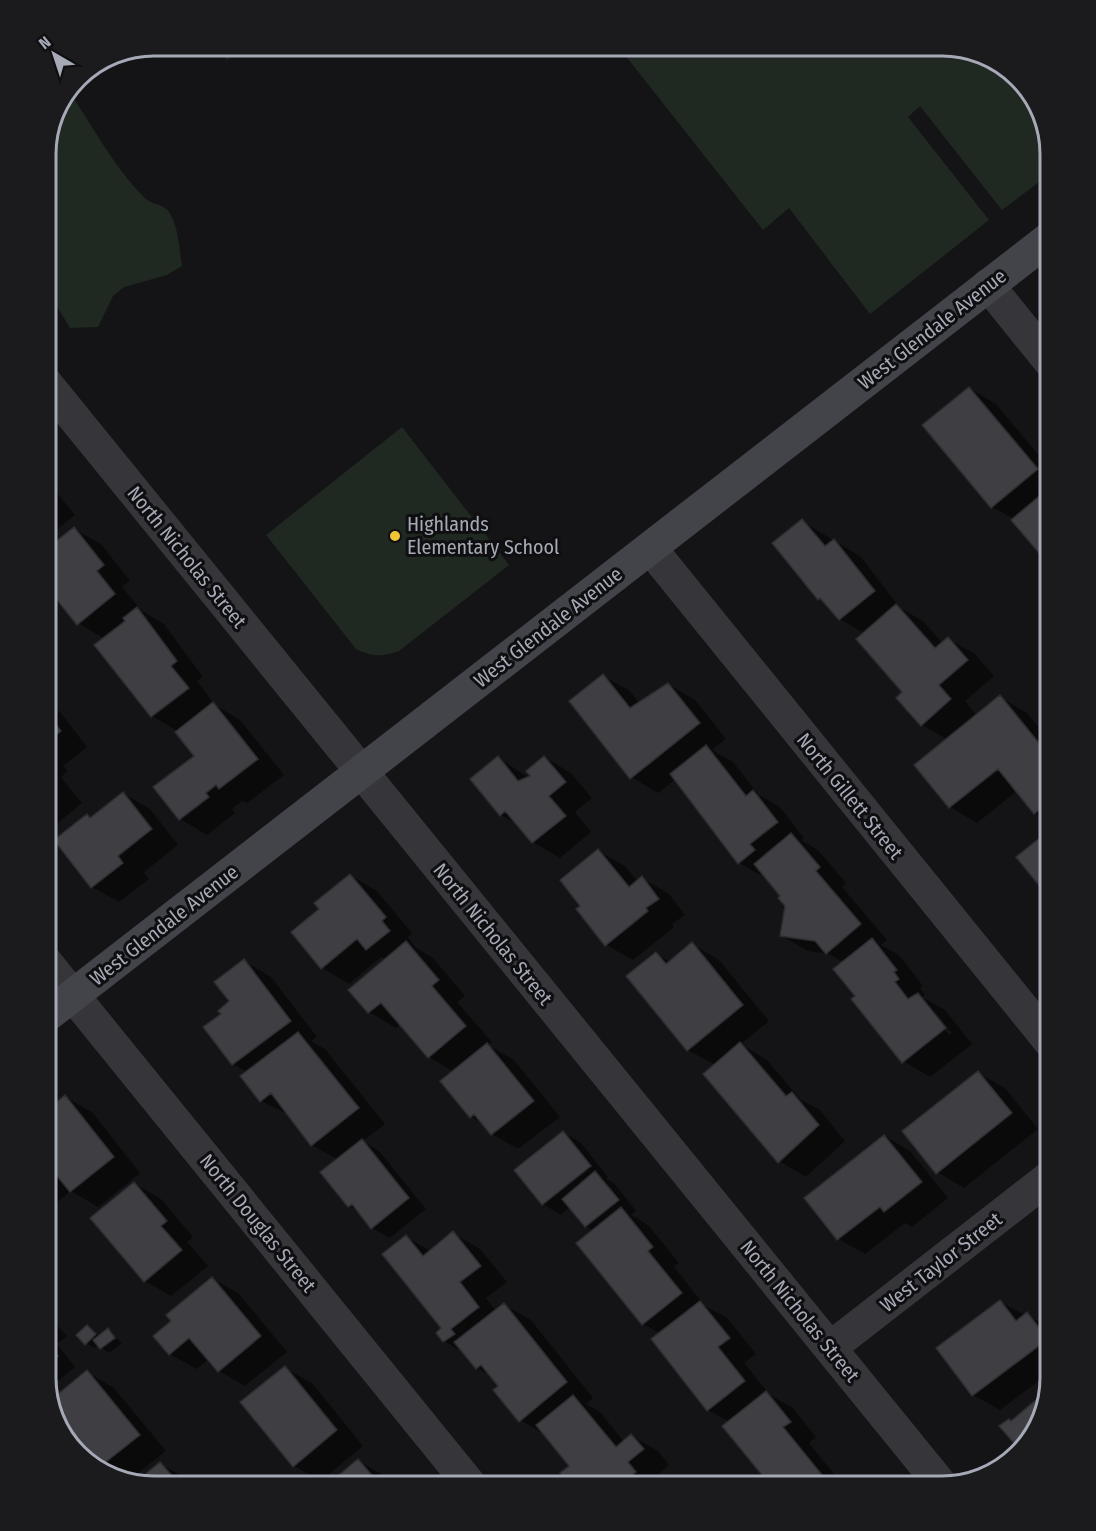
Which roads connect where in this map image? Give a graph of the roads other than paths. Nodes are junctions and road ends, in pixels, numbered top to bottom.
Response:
1 (1040, 245) edge
2 (988, 285) junction
3 (1040, 349) edge
4 (56, 396) edge
5 (651, 549) junction
6 (361, 772) junction
7 (56, 974) edge
8 (73, 995) junction
9 (56, 1008) edge
10 (1040, 1029) edge
11 (1040, 1185) edge
12 (830, 1348) junction
13 (462, 1475) edge
14 (934, 1476) edge

1 - 2 street, West Glendale Avenue
2 - 3 street
2 - 5 street, West Glendale Avenue
4 - 6 street, North Nicholas Street
5 - 6 street, West Glendale Avenue
5 - 10 street, North Gillett Street
6 - 8 street, West Glendale Avenue
6 - 12 street, North Nicholas Street
7 - 8 street, North Douglas Street
8 - 9 street, West Glendale Avenue
8 - 13 street, North Douglas Street
11 - 12 street, West Taylor Street
12 - 14 street, North Nicholas Street

